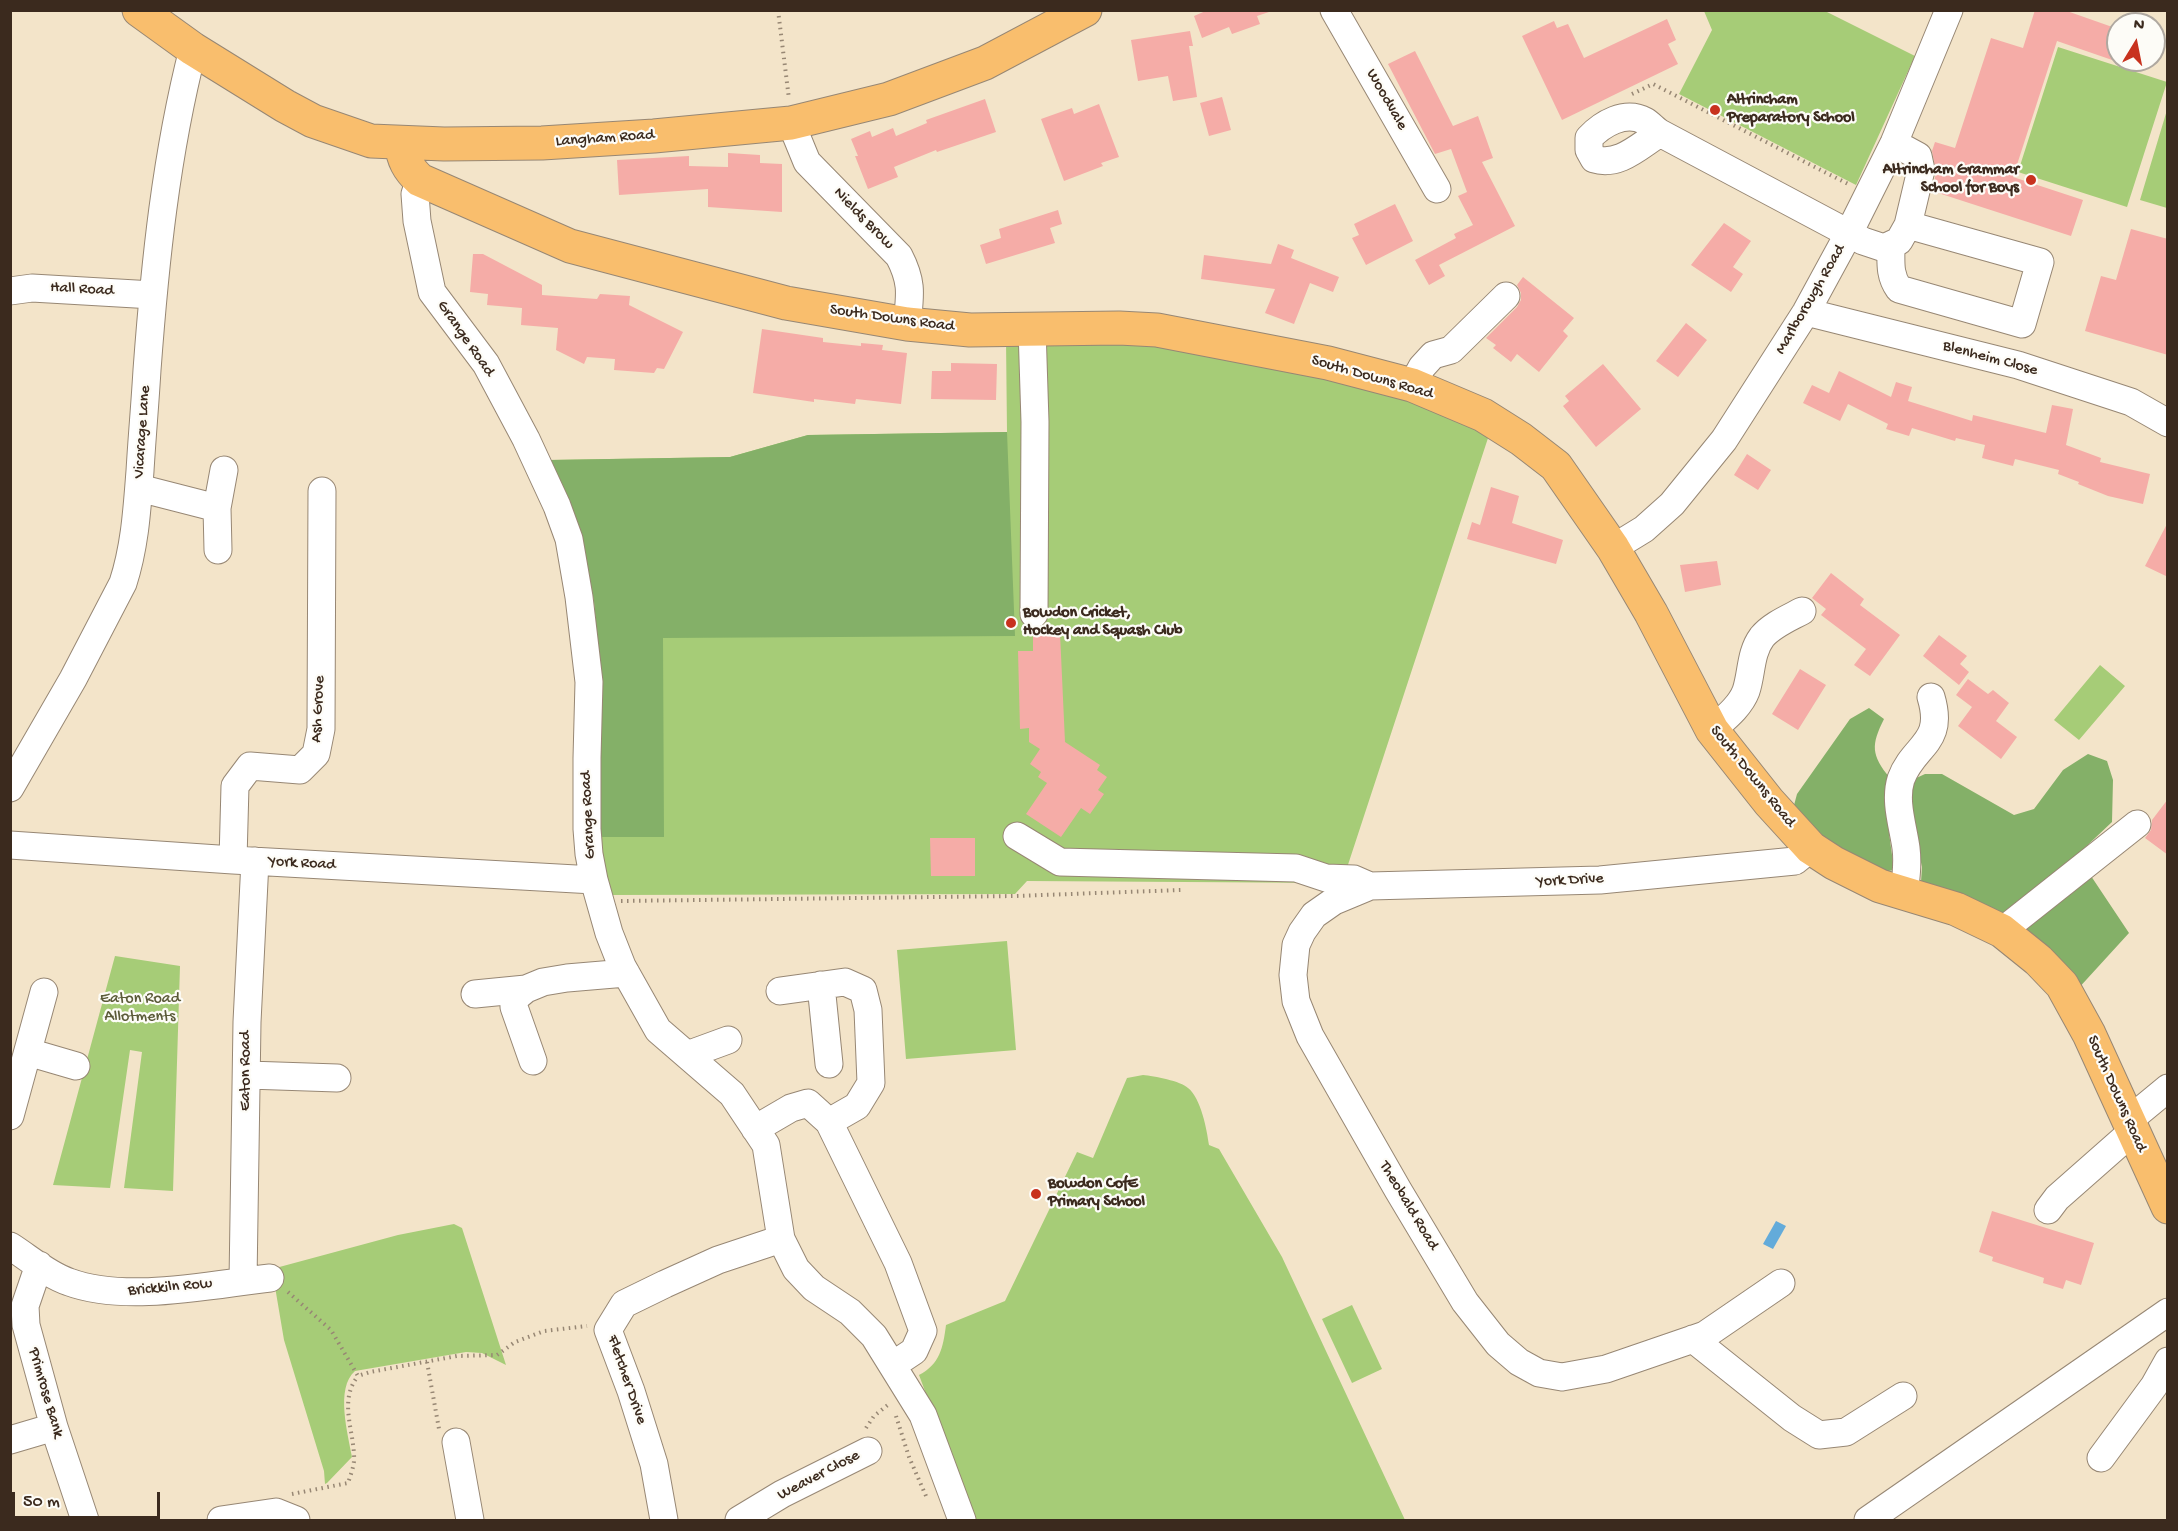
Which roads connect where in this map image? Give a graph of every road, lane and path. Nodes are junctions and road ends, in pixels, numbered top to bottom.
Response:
1 (139, 10) edge
2 (778, 10) edge
3 (1085, 10) edge
4 (1334, 10) edge
5 (1949, 10) edge
6 (193, 49) junction
7 (1631, 94) dead end
8 (791, 123) junction
9 (1660, 134) dead end
10 (401, 143) junction
11 (1894, 143) junction
12 (420, 180) junction
13 (1437, 189) dead end
14 (1870, 194) junction
15 (1849, 233) junction
16 (1899, 235) junction
17 (10, 291) edge
18 (153, 295) junction
19 (1506, 296) dead end
20 (1806, 312) junction
21 (907, 324) junction
22 (1032, 328) junction
23 (1412, 385) junction
24 (2168, 423) edge
25 (224, 470) dead end
26 (139, 488) junction
27 (322, 491) dead end
28 (218, 508) junction
29 (1613, 548) junction
30 (218, 550) dead end
31 (1802, 611) dead end
32 (1034, 614) dead end
33 (1931, 697) dead end
34 (1712, 730) junction
35 (10, 788) edge
36 (2137, 824) dead end
37 (1017, 836) dead end
38 (10, 845) edge
39 (1811, 848) junction
40 (244, 861) junction
41 (1370, 886) junction
42 (1190, 890) dead end
43 (597, 891) junction
44 (1904, 894) junction
45 (2002, 931) junction
46 (626, 973) junction
47 (821, 985) junction
48 (526, 989) junction
49 (780, 991) dead end
50 (44, 992) dead end
51 (475, 994) dead end
52 (728, 1040) dead end
53 (28, 1052) junction
54 (687, 1055) junction
55 (532, 1061) dead end
56 (829, 1064) dead end
57 (76, 1066) dead end
58 (248, 1075) junction
59 (337, 1078) dead end
60 (2168, 1088) edge
61 (10, 1116) edge
62 (829, 1122) junction
63 (2131, 1126) junction
64 (755, 1129) junction
65 (2168, 1207) edge
66 (2048, 1210) dead end
67 (781, 1239) junction
68 (10, 1246) edge
69 (39, 1265) junction
70 (270, 1278) joint
71 (243, 1281) junction
72 (1781, 1283) dead end
73 (2168, 1312) edge
74 (608, 1330) junction
75 (1699, 1337) junction
76 (2168, 1361) edge
77 (427, 1362) junction
78 (893, 1365) junction
79 (358, 1376) junction
80 (1903, 1396) dead end
81 (895, 1400) dead end
82 (54, 1427) junction
83 (10, 1440) edge
84 (456, 1442) joint
85 (868, 1451) joint
86 (2101, 1458) dead end
87 (286, 1516) edge
88 (85, 1521) edge
89 (221, 1521) edge
90 (470, 1521) edge
91 (664, 1521) edge
92 (739, 1521) edge
93 (962, 1521) edge
94 (1868, 1521) edge

1 - 6 main road, Langham Road
2 - 8 path
3 - 8 main road, Langham Road
4 - 13 street, Woodvale
5 - 11 street, Marlborough Road
6 - 10 main road, Langham Road
6 - 18 street, Vicarage Lane
7 - 14 path
8 - 10 main road, Langham Road
8 - 21 street, Nields Brow
9 - 15 street
10 - 12 main road
11 - 14 street, Marlborough Road
11 - 16 street
12 - 21 main road, South Downs Road
12 - 43 street, Grange Road
14 - 15 street, Marlborough Road
15 - 16 street
15 - 20 street, Marlborough Road
16 - 16 street
17 - 18 street, Hall Road
18 - 26 street, Vicarage Lane
19 - 23 street
20 - 24 street, Blenheim Close
20 - 29 street, Marlborough Road
21 - 22 main road, South Downs Road
22 - 23 main road, South Downs Road
22 - 32 street
23 - 29 main road, South Downs Road
25 - 28 street
26 - 28 street
26 - 35 street, Vicarage Lane
27 - 40 street, Ash Grove
28 - 30 street
29 - 34 main road, South Downs Road
31 - 34 street
33 - 44 street
34 - 39 main road, South Downs Road
36 - 45 street
37 - 41 street, York Drive
38 - 40 street, York Road
39 - 41 street, York Drive
39 - 44 main road, South Downs Road
40 - 43 street, York Road
40 - 58 street, Eaton Road
41 - 75 street, Theobald Road
42 - 43 path
43 - 46 street, Grange Road
44 - 45 main road, South Downs Road
45 - 63 main road, South Downs Road
46 - 48 street
46 - 54 street, Grange Road
47 - 49 street
47 - 56 street
47 - 62 street
48 - 51 street
48 - 55 street
50 - 53 street
52 - 54 street
53 - 57 street
53 - 61 street
54 - 64 street, Grange Road
58 - 59 street
58 - 71 street, Eaton Road
60 - 63 street
62 - 64 street
62 - 78 street
63 - 65 main road, South Downs Road
63 - 66 street
64 - 67 street, Grange Road
67 - 74 street, Fletcher Drive
67 - 78 street, Grange Road
68 - 69 street, Brickkiln Row
69 - 71 street, Brickkiln Row
69 - 82 street, Primrose Bank
70 - 71 street, Brickkiln Row
70 - 79 path
72 - 75 street, Theobald Road
73 - 94 street
74 - 77 path
74 - 91 street, Fletcher Drive
75 - 80 street
76 - 86 street
77 - 79 path
77 - 84 path
78 - 93 street, Grange Road
79 - 87 path
81 - 85 path
82 - 83 street
82 - 88 street, Primrose Bank
84 - 90 street
85 - 92 street, Weaver Close
87 - 89 street

